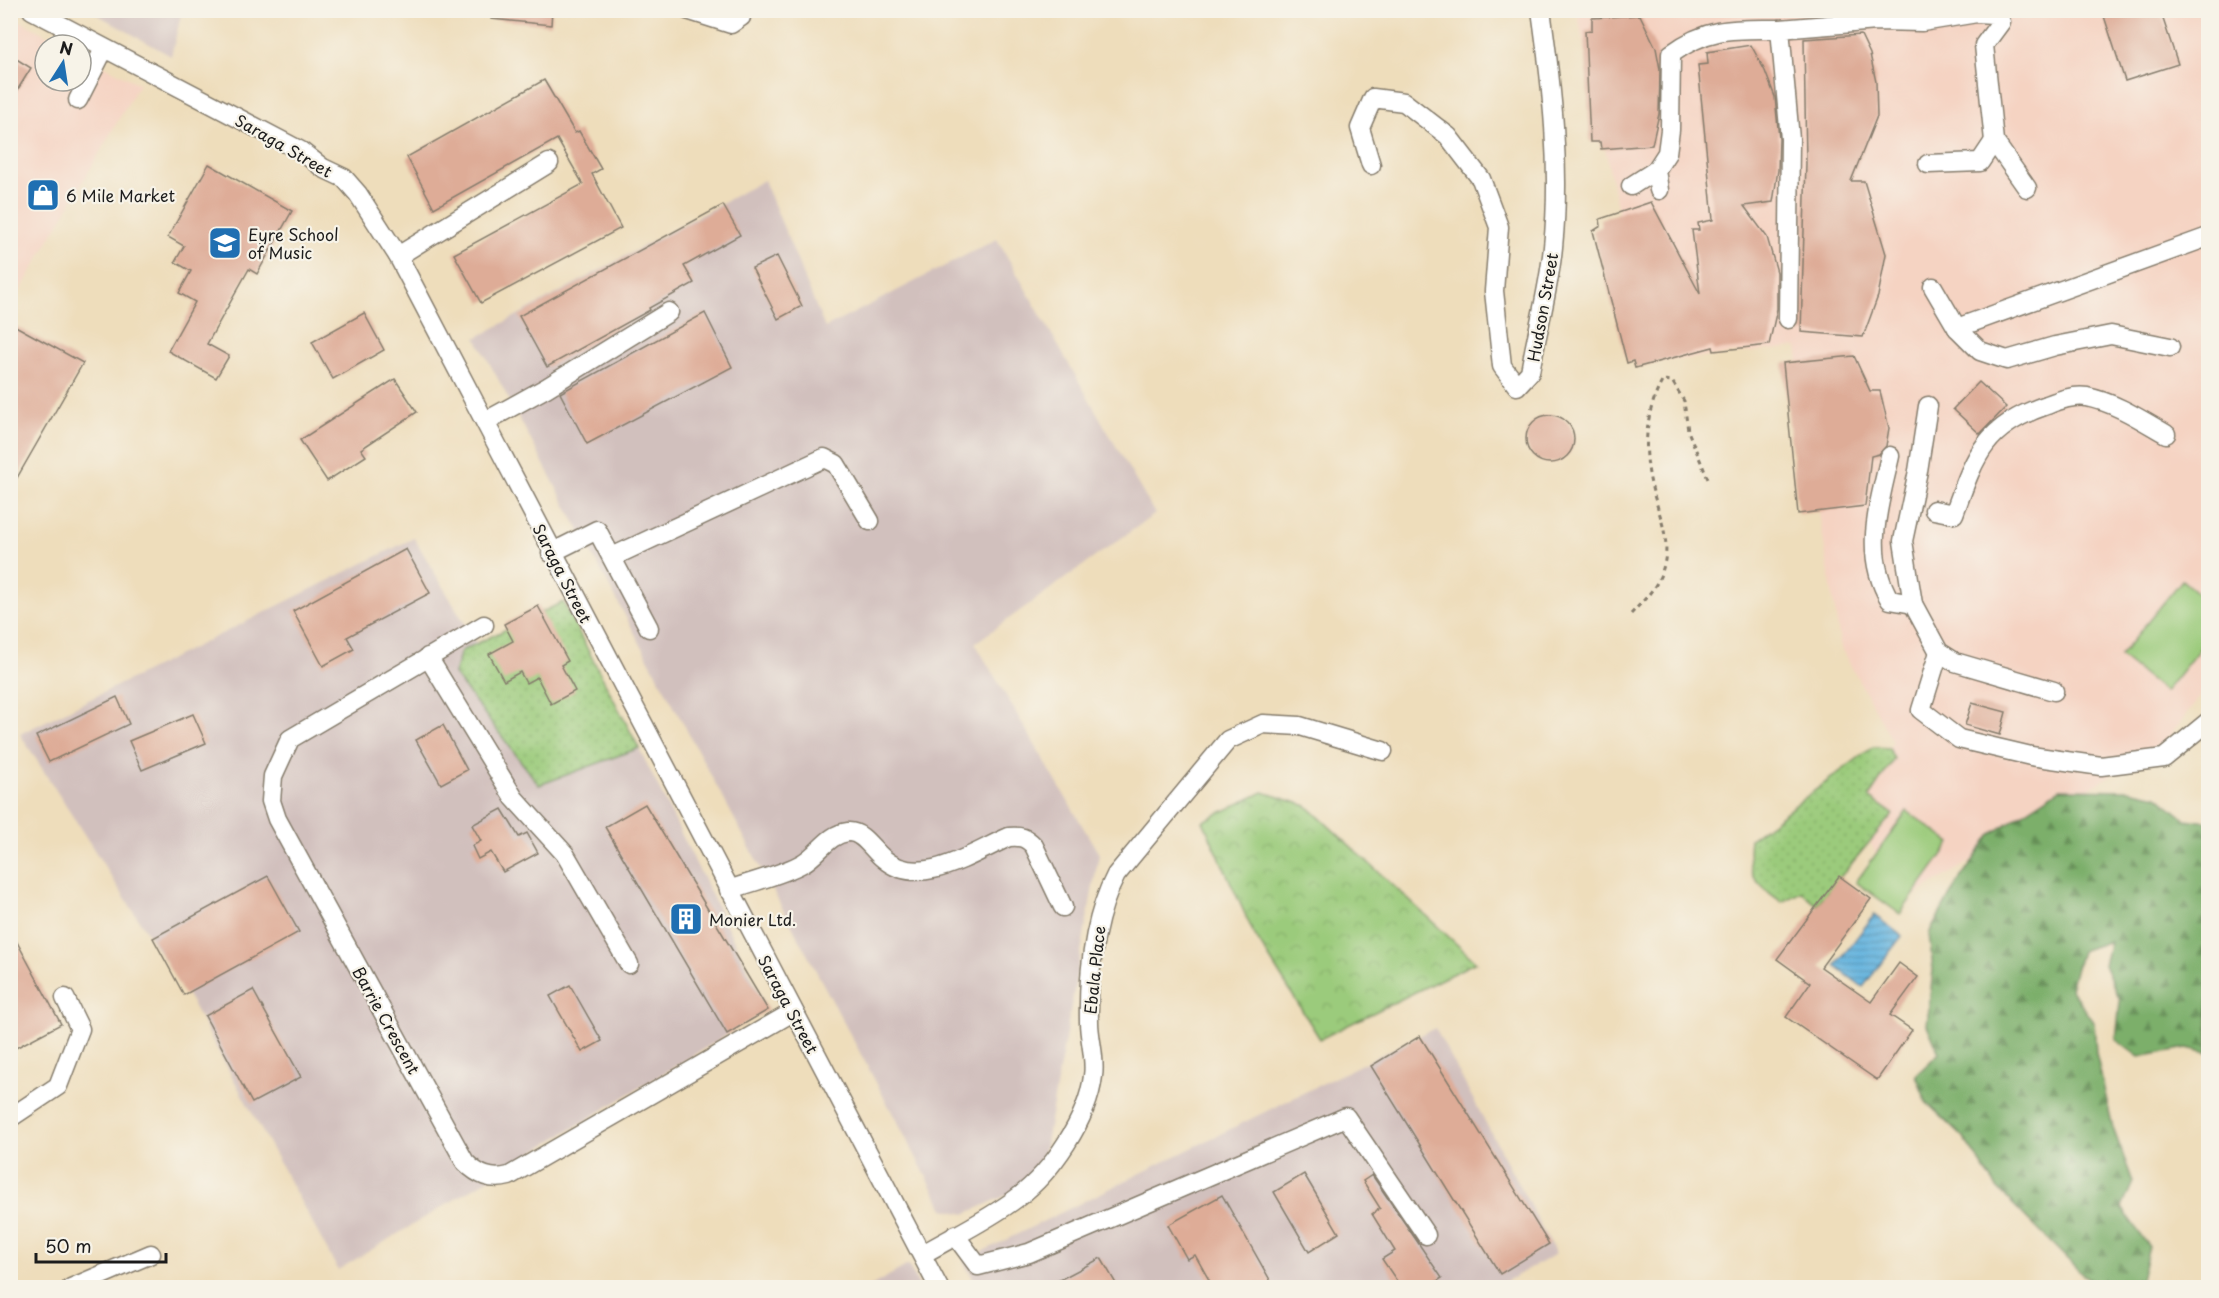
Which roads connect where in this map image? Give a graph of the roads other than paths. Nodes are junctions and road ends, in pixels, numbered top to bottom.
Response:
1 (32, 10) edge
2 (687, 10) edge
3 (742, 10) edge
4 (1541, 10) edge
5 (1921, 16) edge
6 (1780, 29) junction
7 (104, 49) junction
8 (78, 100) dead end
9 (1994, 141) junction
10 (549, 164) dead end
11 (1928, 164) dead end
12 (1371, 165) dead end
13 (1656, 170) junction
14 (1631, 186) dead end
15 (2027, 188) dead end
16 (1659, 190) dead end
17 (2208, 237) edge
18 (398, 256) junction
19 (1933, 287) dead end
20 (669, 312) dead end
21 (1788, 319) dead end
22 (1957, 328) junction
23 (2170, 347) dead end
24 (1928, 406) dead end
25 (486, 421) junction
26 (2166, 434) dead end
27 (1890, 456) dead end
28 (1934, 510) dead end
29 (870, 521) dead end
30 (552, 553) junction
31 (612, 557) junction
32 (1913, 604) junction
33 (484, 625) dead end
34 (650, 628) dead end
35 (1939, 652) junction
36 (428, 657) junction
37 (2054, 691) dead end
38 (2208, 722) edge
39 (1383, 751) dead end
40 (729, 890) junction
41 (1063, 907) dead end
42 (629, 964) dead end
43 (65, 998) dead end
44 (793, 1012) junction
45 (10, 1118) edge
46 (955, 1235) junction
47 (1426, 1235) dead end
48 (151, 1254) dead end
49 (923, 1254) junction
50 (71, 1287) edge
51 (939, 1287) edge

1 - 7 street, Saraga Street
2 - 3 street
4 - 12 street, Hudson Street
5 - 6 street
5 - 9 street
6 - 13 street
6 - 21 street
7 - 8 street
7 - 18 street, Saraga Street
9 - 11 street
9 - 15 street
10 - 18 street
13 - 14 street
13 - 16 street
17 - 22 street
18 - 25 street, Saraga Street
19 - 22 street
20 - 25 street
22 - 23 street
24 - 32 street
25 - 30 street, Saraga Street
26 - 28 street
27 - 32 street
29 - 31 street
30 - 31 street
30 - 40 street, Saraga Street
31 - 34 street
32 - 35 street
33 - 36 street, Barrie Crescent
35 - 37 street
35 - 38 street
36 - 42 street
36 - 44 street, Barrie Crescent
39 - 46 street, Ebala Place
40 - 41 street
40 - 44 street, Saraga Street
43 - 45 street
44 - 49 street, Saraga Street
46 - 47 street
46 - 49 street, Ebala Place
48 - 50 street
49 - 51 street, Saraga Street

